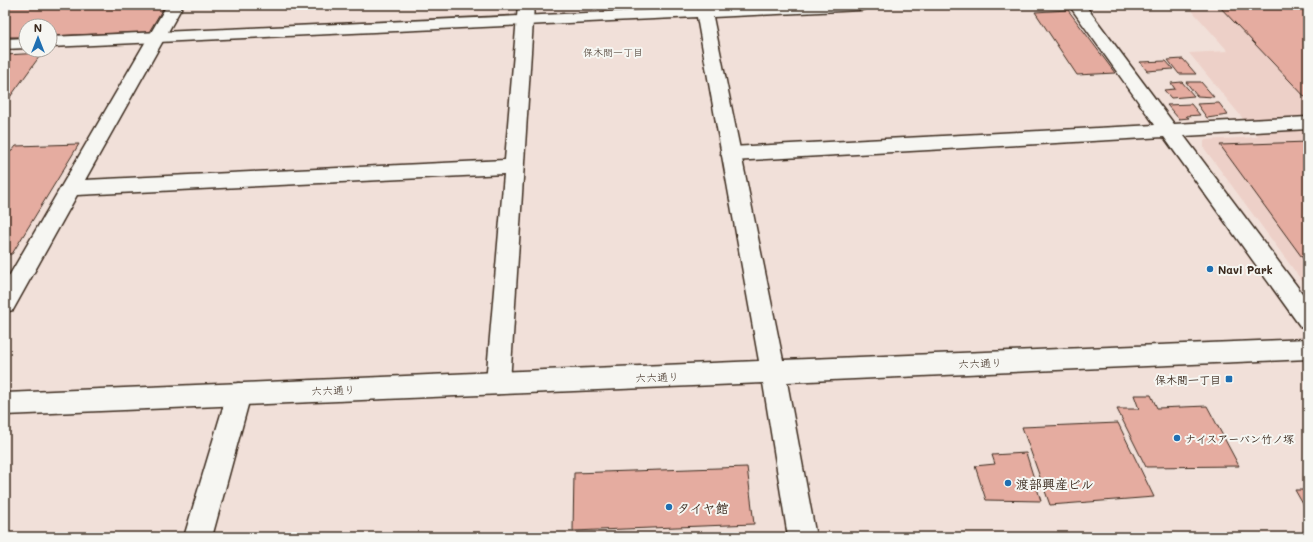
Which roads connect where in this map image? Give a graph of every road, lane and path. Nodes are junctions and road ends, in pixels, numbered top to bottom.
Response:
1 (175, 5) edge
2 (861, 5) edge
3 (1077, 5) edge
4 (703, 9) edge
5 (526, 13) edge
6 (156, 37) junction
7 (58, 42) edge
8 (18, 43) edge
9 (5, 44) edge
10 (1308, 123) edge
11 (1169, 130) junction
12 (731, 154) junction
13 (514, 167) junction
14 (71, 188) junction
15 (5, 303) edge
16 (1308, 319) edge
17 (1308, 349) edge
18 (772, 371) junction
19 (498, 383) junction
20 (239, 394) junction
21 (5, 404) edge
22 (198, 537) edge
23 (802, 537) edge

1 - 6 street
2 - 4 street
3 - 11 street
4 - 5 street
4 - 12 street
5 - 6 street
5 - 13 street
6 - 7 street
6 - 14 street
8 - 9 street
10 - 11 street
11 - 12 street
11 - 16 street
12 - 18 street
13 - 14 street
13 - 19 street
14 - 15 street
17 - 18 street, 六六通り
18 - 19 street, 六六通り
18 - 23 street
19 - 20 street, 六六通り
20 - 21 street, 六六通り
20 - 22 street

